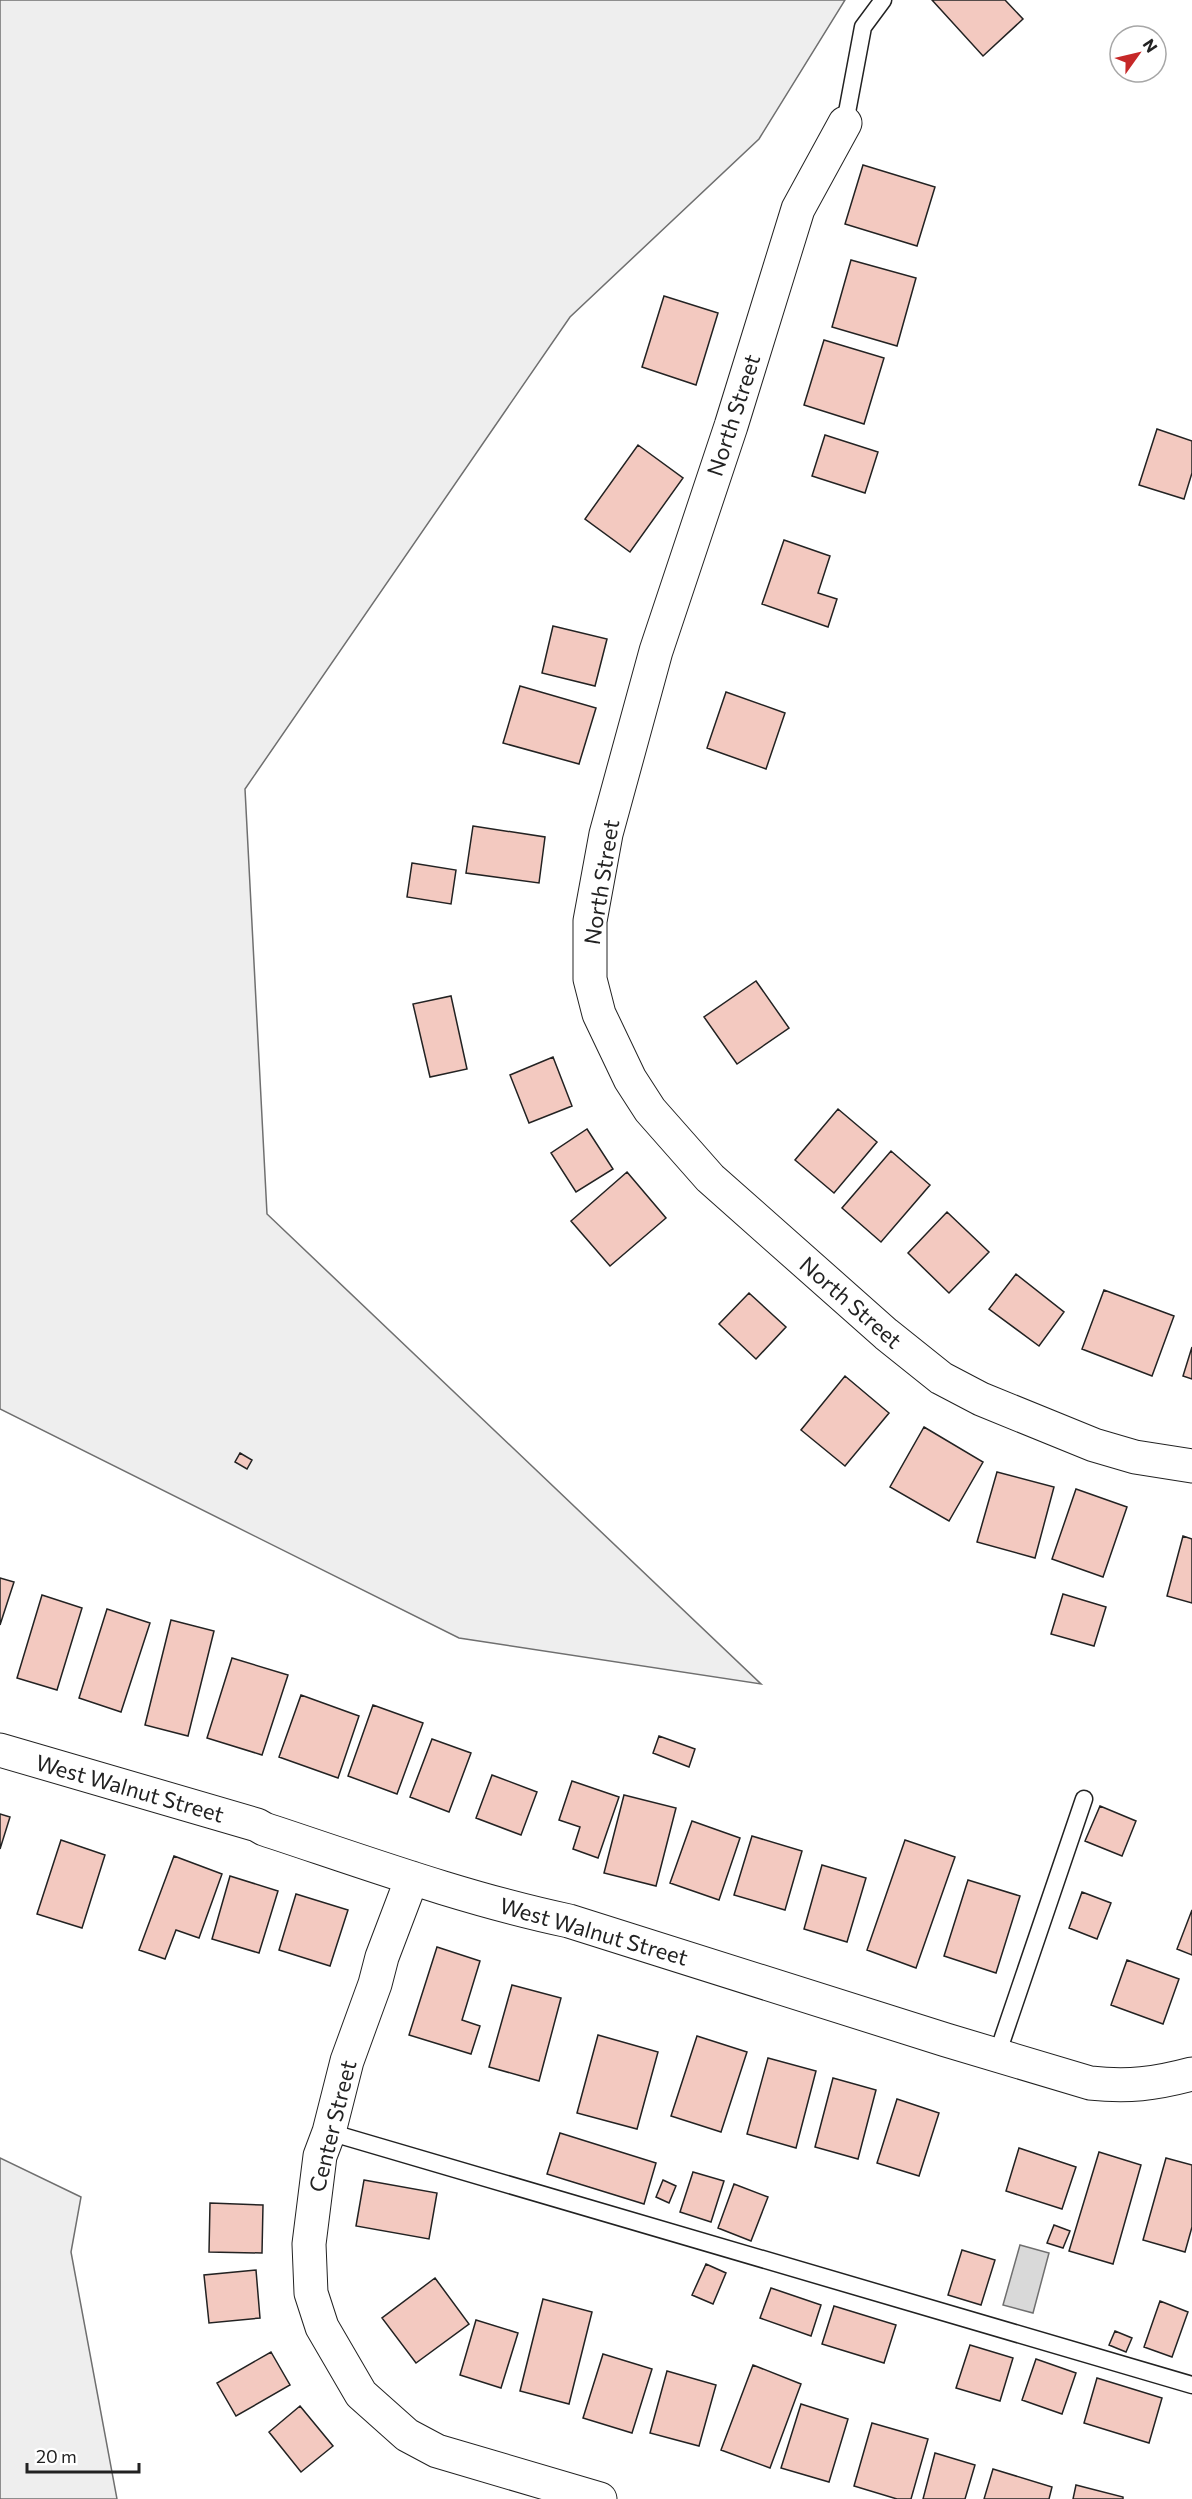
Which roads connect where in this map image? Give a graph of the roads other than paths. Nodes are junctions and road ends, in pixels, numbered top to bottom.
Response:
1 (883, 0) edge
2 (844, 123) joint
3 (1192, 1466) edge
4 (0, 1750) edge
5 (1084, 1799) dead end
6 (412, 1878) junction
7 (997, 2055) junction
8 (1192, 2074) edge
9 (329, 2132) junction
10 (1192, 2385) edge
11 (600, 2499) edge

1 - 2 lane
2 - 3 street, North Street
4 - 6 street, West Walnut Street
5 - 7 lane
6 - 7 street, West Walnut Street
6 - 9 street, Center Street
7 - 8 street, West Walnut Street
9 - 10 lane
9 - 11 street, Center Street

